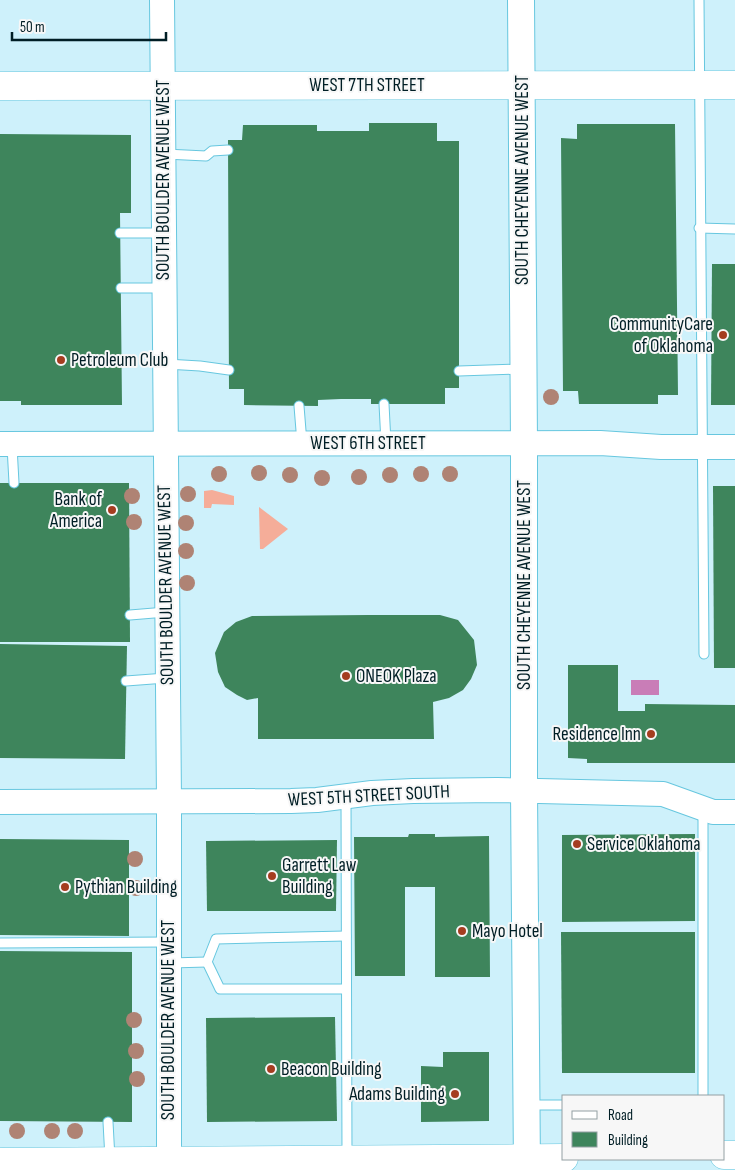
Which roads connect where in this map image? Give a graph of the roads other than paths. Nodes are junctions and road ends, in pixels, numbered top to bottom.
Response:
1 (162, 0) edge
2 (521, 0) edge
3 (698, 0) edge
4 (162, 84) junction
5 (521, 85) junction
6 (0, 86) edge
7 (698, 86) junction
8 (735, 86) edge
9 (228, 150) dead end
10 (162, 154) junction
11 (700, 228) junction
12 (735, 229) edge
13 (120, 233) dead end
14 (163, 233) junction
15 (121, 288) dead end
16 (163, 288) junction
17 (164, 364) junction
18 (524, 369) junction
19 (229, 370) dead end
20 (459, 371) dead end
21 (384, 404) dead end
22 (299, 406) dead end
23 (164, 443) junction
24 (302, 443) junction
25 (386, 443) junction
26 (524, 443) junction
27 (6, 444) edge
28 (702, 447) junction
29 (735, 447) edge
30 (14, 483) dead end
31 (166, 612) junction
32 (130, 615) dead end
33 (704, 654) dead end
34 (167, 678) junction
35 (126, 681) dead end
36 (524, 791) junction
37 (346, 796) junction
38 (169, 801) junction
39 (0, 802) edge
40 (703, 809) junction
41 (735, 812) edge
42 (346, 936) junction
43 (0, 943) edge
44 (167, 952) junction
45 (207, 962) junction
46 (345, 989) junction
47 (703, 1095) edge
48 (527, 1105) junction
49 (562, 1105) edge
50 (108, 1122) dead end
51 (562, 1158) edge
52 (0, 1162) edge
53 (110, 1162) junction
54 (527, 1164) edge
55 (347, 1165) edge
56 (401, 1165) edge
57 (169, 1166) edge

1 - 4 street, SOUTH BOULDER AVENUE WEST
2 - 5 main road, SOUTH CHEYENNE AVENUE WEST
3 - 7 lane
4 - 5 main road, WEST 7TH STREET
4 - 6 main road, WEST 7TH STREET
4 - 10 street, SOUTH BOULDER AVENUE WEST
5 - 7 main road, WEST 7TH STREET
5 - 18 main road, SOUTH CHEYENNE AVENUE WEST
7 - 8 main road, WEST 7TH STREET
7 - 11 lane
9 - 10 lane
10 - 14 street, SOUTH BOULDER AVENUE WEST
11 - 12 lane
11 - 28 lane
13 - 14 lane
14 - 16 street, SOUTH BOULDER AVENUE WEST
15 - 16 lane
16 - 17 street, SOUTH BOULDER AVENUE WEST
17 - 19 lane
17 - 23 street, SOUTH BOULDER AVENUE WEST
18 - 20 lane
18 - 26 main road, SOUTH CHEYENNE AVENUE WEST
21 - 25 lane
22 - 24 lane
23 - 24 street, WEST 6TH STREET
23 - 27 street, WEST 6TH STREET
23 - 31 street, SOUTH BOULDER AVENUE WEST
24 - 25 street, WEST 6TH STREET
25 - 26 street, WEST 6TH STREET
26 - 28 street, WEST 6TH STREET
26 - 36 main road, SOUTH CHEYENNE AVENUE WEST
27 - 30 lane
28 - 29 street, WEST 6TH STREET
28 - 33 lane
31 - 32 lane
31 - 34 street, SOUTH BOULDER AVENUE WEST
34 - 35 lane
34 - 38 street, SOUTH BOULDER AVENUE WEST
36 - 37 street, WEST 5TH STREET SOUTH
36 - 40 street, WEST 5TH STREET SOUTH
36 - 48 main road, SOUTH CHEYENNE AVENUE WEST
37 - 38 street, WEST 5TH STREET SOUTH
37 - 42 lane
38 - 39 street, WEST 5TH STREET SOUTH
38 - 44 street, SOUTH BOULDER AVENUE WEST
40 - 41 street, WEST 5TH STREET SOUTH
40 - 47 lane
42 - 45 lane
42 - 46 lane
43 - 44 lane
44 - 45 lane
44 - 57 street, SOUTH BOULDER AVENUE WEST
45 - 46 lane
46 - 55 lane
48 - 49 lane
48 - 54 main road, SOUTH CHEYENNE AVENUE WEST
50 - 53 lane
51 - 54 main road
52 - 53 main road
53 - 57 main road
54 - 56 main road
55 - 56 main road
55 - 57 main road

